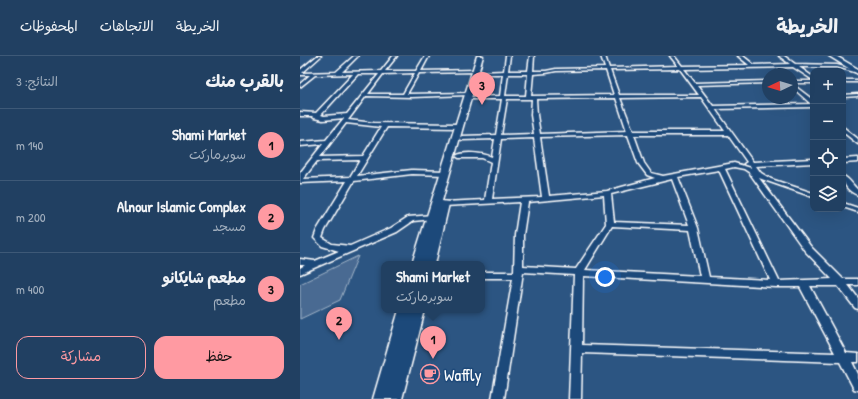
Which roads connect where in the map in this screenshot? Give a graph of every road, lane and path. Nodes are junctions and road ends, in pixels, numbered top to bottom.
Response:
1 (319, 56) edge
2 (356, 56) edge
3 (395, 56) edge
4 (427, 56) edge
5 (480, 56) edge
6 (484, 56) edge
7 (508, 56) edge
8 (532, 56) edge
9 (603, 56) edge
10 (672, 56) edge
11 (740, 56) edge
12 (781, 56) edge
13 (832, 56) edge
14 (842, 56) edge
15 (306, 62) dead end
16 (312, 62) junction
17 (794, 65) junction
18 (753, 66) junction
19 (858, 66) edge
20 (680, 67) junction
21 (608, 69) junction
22 (382, 72) junction
23 (417, 72) junction
24 (478, 72) junction
25 (531, 72) junction
26 (858, 72) edge
27 (300, 73) edge
28 (338, 73) junction
29 (357, 73) junction
30 (505, 73) junction
31 (314, 74) junction
32 (810, 78) edge
33 (810, 81) edge
34 (846, 81) edge
35 (858, 81) edge
36 (762, 82) edge
37 (798, 83) edge
38 (693, 84) junction
39 (300, 86) edge
40 (798, 89) edge
41 (365, 95) junction
42 (858, 95) edge
43 (404, 96) junction
44 (470, 96) junction
45 (703, 96) junction
46 (846, 96) edge
47 (503, 98) junction
48 (531, 98) junction
49 (618, 98) junction
50 (810, 100) edge
51 (810, 103) edge
52 (711, 108) junction
53 (300, 114) edge
54 (316, 117) junction
55 (346, 119) junction
56 (385, 125) junction
57 (459, 126) junction
58 (846, 132) edge
59 (631, 133) junction
60 (729, 133) junction
61 (538, 136) junction
62 (499, 137) junction
63 (462, 138) junction
64 (328, 142) junction
65 (858, 142) edge
66 (300, 144) edge
67 (459, 156) junction
68 (365, 158) junction
69 (315, 159) junction
70 (846, 160) edge
71 (858, 160) edge
72 (494, 161) junction
73 (810, 161) edge
74 (751, 166) junction
75 (721, 167) junction
76 (446, 173) junction
77 (674, 176) junction
78 (664, 178) junction
79 (352, 179) junction
80 (300, 180) edge
81 (846, 182) edge
82 (607, 193) junction
83 (858, 193) edge
84 (810, 194) edge
85 (546, 199) junction
86 (524, 201) junction
87 (488, 202) junction
88 (444, 204) junction
89 (846, 206) edge
90 (858, 210) edge
91 (433, 217) junction
92 (610, 224) junction
93 (694, 228) junction
94 (352, 249) junction
95 (419, 261) edge
96 (430, 261) edge
97 (300, 262) edge
98 (316, 264) junction
99 (300, 271) edge
100 (518, 272) junction
101 (579, 272) junction
102 (485, 275) edge
103 (705, 279) junction
104 (840, 282) junction
105 (858, 282) edge
106 (803, 283) junction
107 (776, 284) junction
108 (858, 305) edge
109 (405, 313) edge
110 (417, 313) edge
111 (578, 349) junction
112 (844, 357) junction
113 (858, 358) edge
114 (858, 385) edge
115 (381, 399) edge
116 (394, 399) edge
117 (498, 399) edge
118 (575, 399) edge

1 - 16 street
2 - 28 street
3 - 22 street
4 - 23 street
5 - 24 street
6 - 24 street
7 - 30 street
8 - 25 street
9 - 21 street
10 - 20 street
11 - 18 street
12 - 17 street
13 - 26 street
14 - 19 street
15 - 16 street
16 - 27 street
17 - 18 street
17 - 26 street
17 - 32 street
18 - 20 street
20 - 21 street
20 - 38 street
21 - 25 street
21 - 49 street
22 - 23 street
22 - 29 street
22 - 41 street
23 - 24 street
23 - 43 street
24 - 30 street
24 - 44 street
25 - 30 street
25 - 48 street
27 - 31 street
28 - 29 street
28 - 31 street
29 - 54 street
30 - 47 street
31 - 39 street
33 - 37 street
34 - 35 street
36 - 38 street
38 - 45 street
40 - 50 street
41 - 43 street
41 - 55 street
42 - 46 street
43 - 44 street
44 - 47 street
44 - 57 street
44 - 63 street
45 - 49 street
45 - 52 street
47 - 48 street
47 - 62 street
48 - 49 street
48 - 61 street
49 - 59 street
51 - 52 street
52 - 60 street
53 - 54 street
54 - 55 street
55 - 56 street
55 - 64 street
56 - 57 street
56 - 68 street
57 - 76 street
58 - 65 street
59 - 60 street
59 - 61 street
59 - 78 street
60 - 74 street
61 - 62 street
61 - 85 street
62 - 63 street
62 - 72 street
63 - 67 street
64 - 66 street
64 - 69 street
67 - 72 street
67 - 88 street
68 - 69 street
68 - 79 street
69 - 80 street
70 - 71 street
72 - 87 street
73 - 74 street
74 - 75 street
74 - 84 street
74 - 104 street
75 - 77 street
75 - 107 street
76 - 79 street
76 - 91 street
77 - 78 street
77 - 93 street
78 - 82 street
79 - 80 street
79 - 94 street
81 - 83 street
82 - 85 street
82 - 92 street
85 - 86 street
86 - 87 street
86 - 100 street
87 - 88 street
88 - 96 street
89 - 90 street
91 - 94 street
91 - 95 street
92 - 93 street
92 - 101 street
93 - 103 street
94 - 98 street
97 - 98 street
98 - 99 street
100 - 101 street
100 - 102 street
100 - 117 street
101 - 103 street
101 - 111 street
103 - 107 street
104 - 105 street
104 - 106 street
104 - 108 street
106 - 107 street
106 - 112 street
109 - 115 street
110 - 116 street
111 - 112 street
111 - 118 street
112 - 113 street
112 - 114 street

